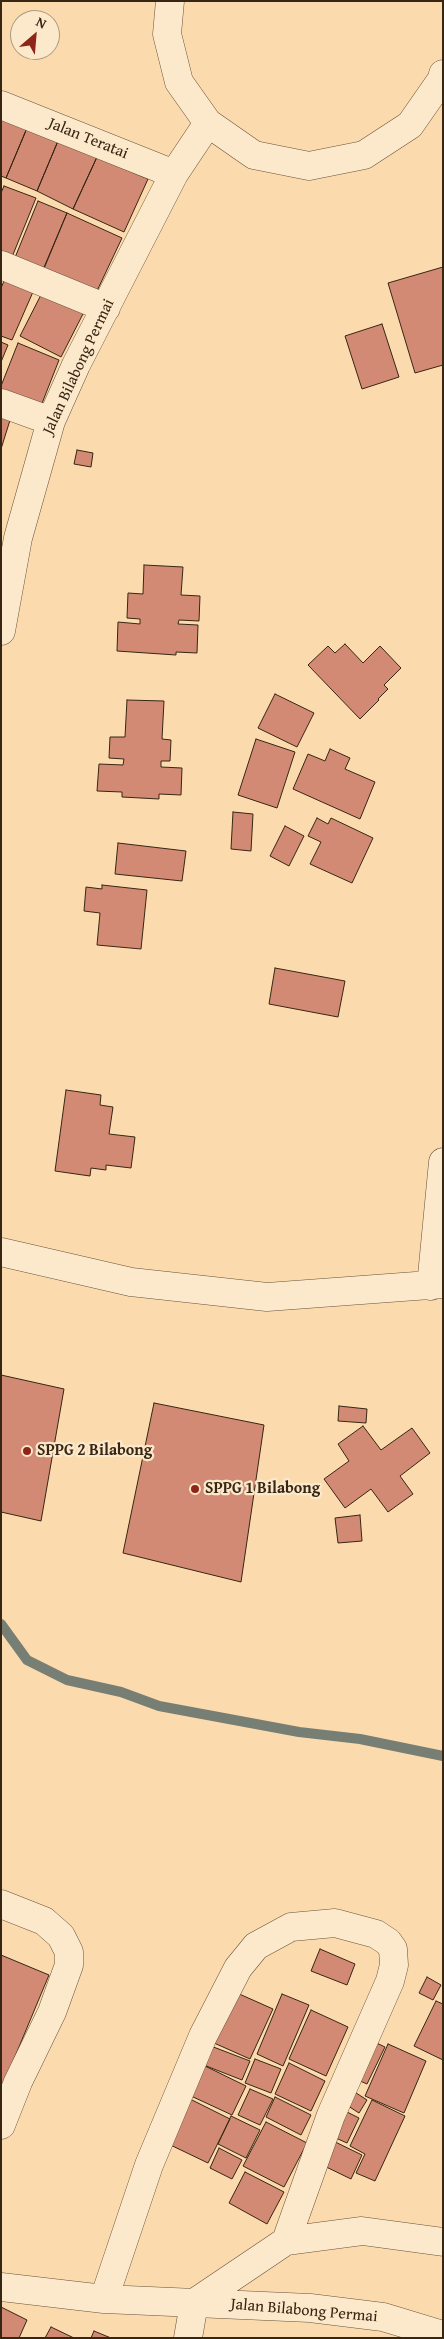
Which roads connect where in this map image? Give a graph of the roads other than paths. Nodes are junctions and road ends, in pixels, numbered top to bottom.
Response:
1 (170, 1) edge
2 (443, 74) edge
3 (1, 105) edge
4 (208, 123) junction
5 (174, 174) junction
6 (1, 265) edge
7 (106, 308) junction
8 (1, 403) edge
9 (51, 421) junction
10 (9, 536) edge
11 (1, 632) edge
12 (443, 1162) edge
13 (1, 1252) edge
14 (437, 1286) edge
15 (1, 1904) edge
16 (1, 2125) edge
17 (286, 2242) junction
18 (443, 2242) edge
19 (1, 2287) edge
20 (104, 2299) junction
21 (194, 2303) junction
22 (379, 2328) edge
23 (443, 2334) edge
24 (188, 2338) edge

1 - 4 street
2 - 4 street
3 - 5 street, Jalan Teratai
4 - 5 street, Jalan Bilabong Permai
5 - 7 street, Jalan Bilabong Permai
6 - 7 street
7 - 9 street, Jalan Bilabong Permai
8 - 9 street
9 - 10 street, Jalan Bilabong Permai
10 - 11 street, Jalan Bilabong Permai
12 - 14 street
13 - 14 street
15 - 16 street
17 - 18 street, Jalan Bilabong Permai
17 - 20 street
17 - 21 street, Jalan Bilabong Permai
19 - 20 street, Jalan Bilabong Permai
20 - 21 street, Jalan Bilabong Permai
21 - 22 street, Jalan Bilabong Permai
21 - 24 street
22 - 23 street, Jalan Bilabong Permai

